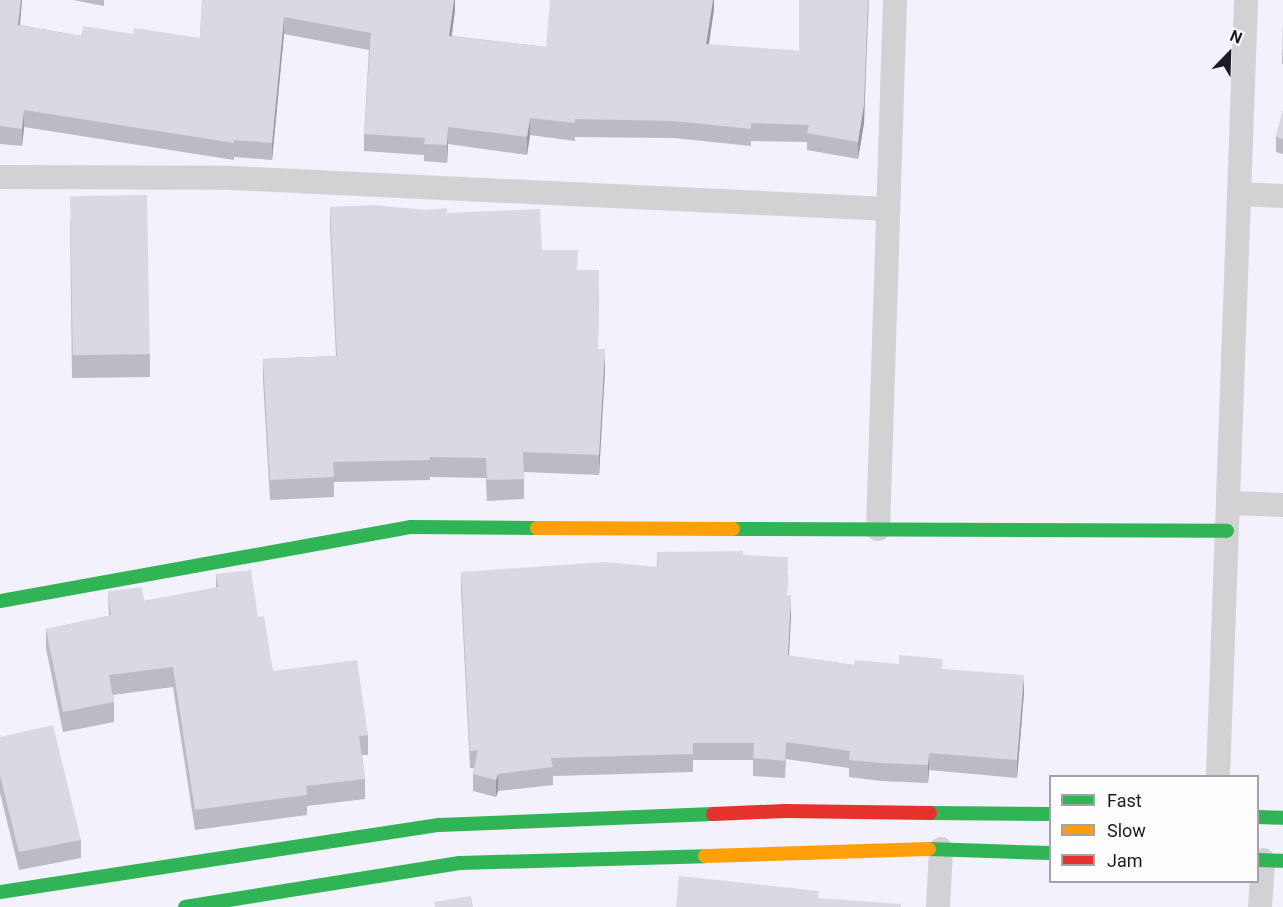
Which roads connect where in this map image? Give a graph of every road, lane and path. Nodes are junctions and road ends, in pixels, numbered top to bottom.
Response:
1 (895, 0) edge
2 (1246, 0) edge
3 (0, 177) edge
4 (1239, 194) junction
5 (1283, 196) edge
6 (888, 209) junction
7 (1228, 503) junction
8 (1283, 505) edge
9 (878, 529) junction
10 (1227, 531) junction
11 (0, 601) edge
12 (1218, 775) edge
13 (1049, 814) edge
14 (1259, 817) edge
15 (1283, 818) edge
16 (941, 849) junction
17 (1049, 853) edge
18 (1268, 860) edge
19 (0, 892) edge
20 (185, 907) edge
21 (938, 907) edge
22 (1260, 907) edge

1 - 6 street
2 - 4 street
3 - 6 street
4 - 5 street
4 - 7 street
6 - 9 street
7 - 8 street
7 - 10 street
9 - 10 street
9 - 11 street
10 - 12 street
13 - 19 street
14 - 15 street
16 - 17 street
16 - 20 street
16 - 21 street
18 - 22 street

